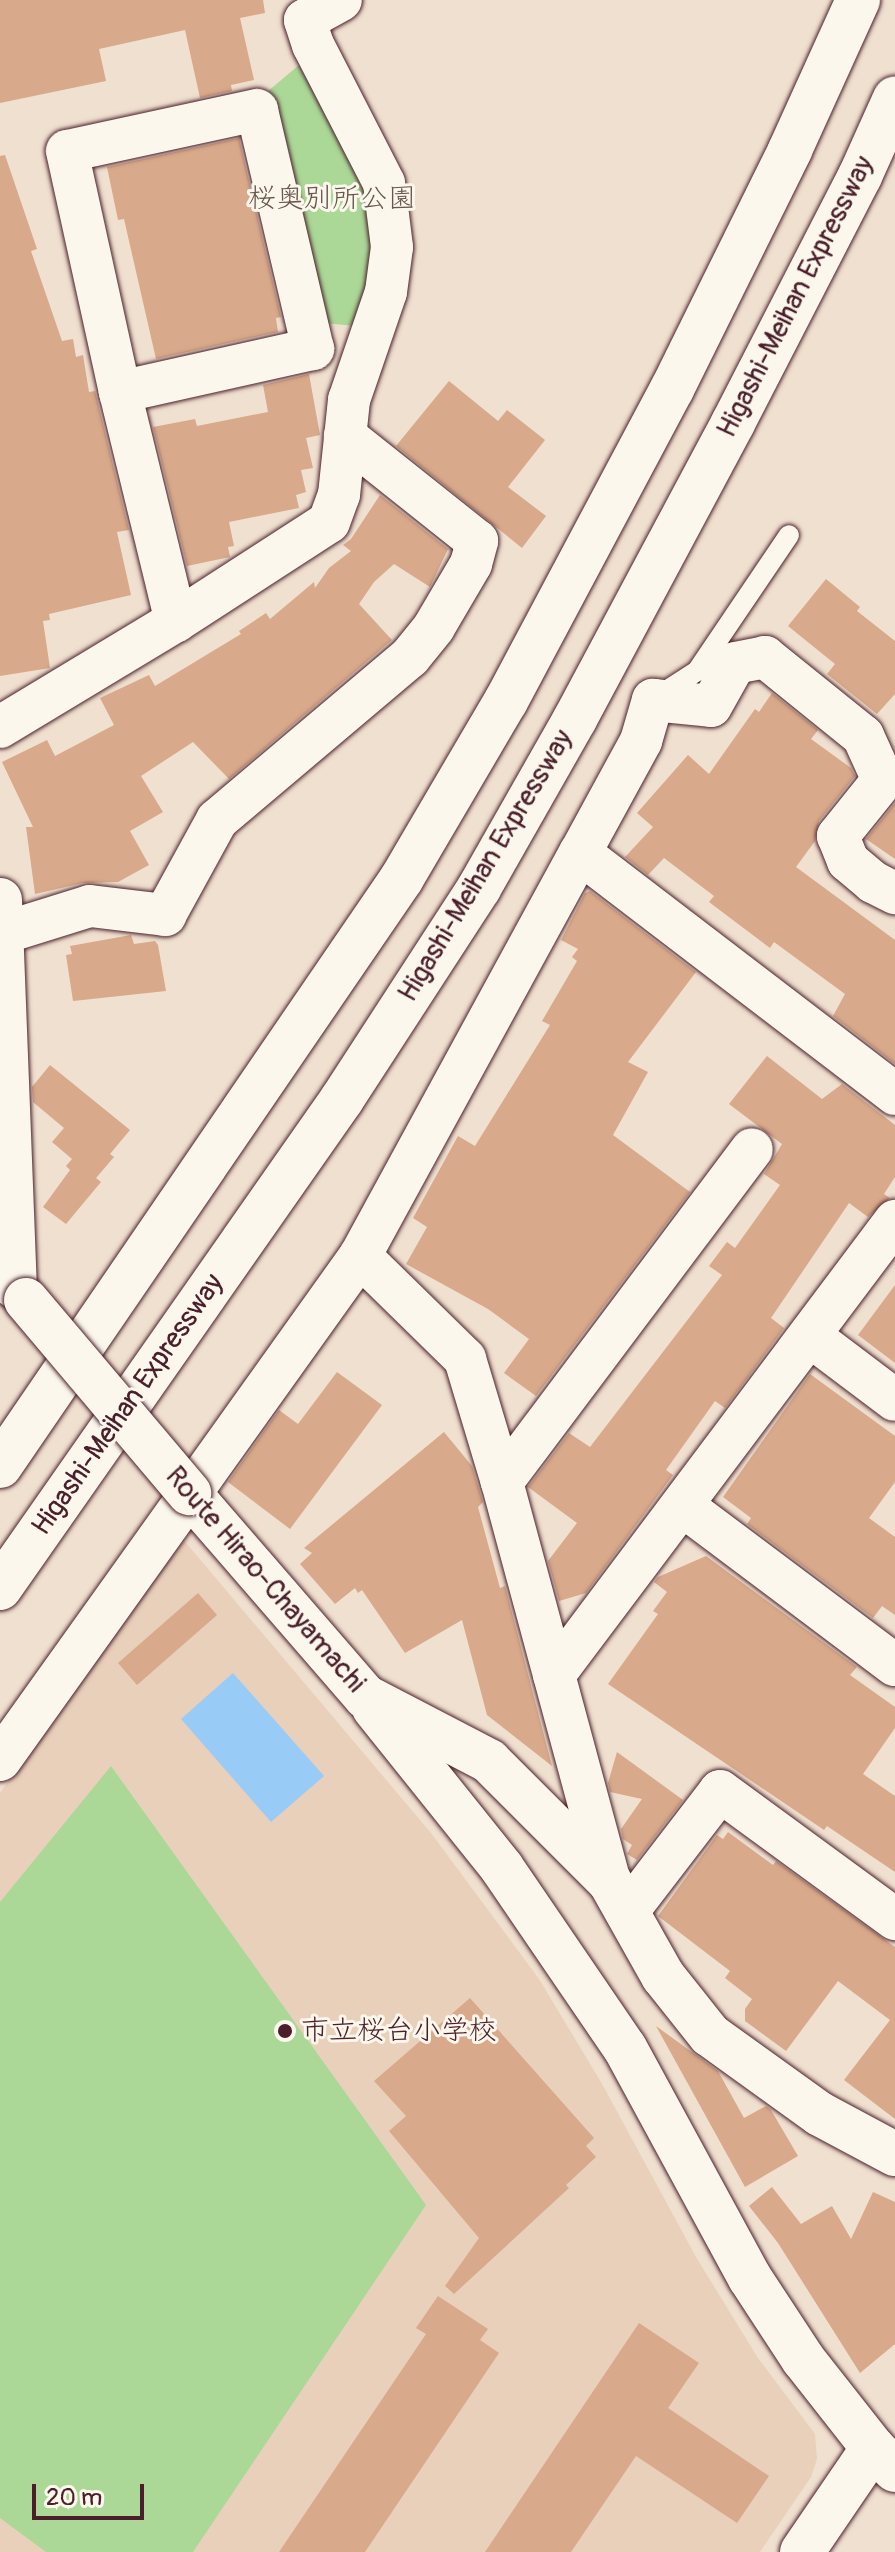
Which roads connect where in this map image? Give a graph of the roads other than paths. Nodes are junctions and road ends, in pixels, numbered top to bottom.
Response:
1 (341, 0) edge
2 (858, 0) edge
3 (895, 98) edge
4 (120, 392) junction
5 (345, 436) junction
6 (789, 535) dead end
7 (176, 621) junction
8 (653, 700) junction
9 (0, 727) edge
10 (580, 853) junction
11 (895, 893) edge
12 (1, 923) edge
13 (895, 1094) edge
14 (752, 1149) dead end
15 (895, 1221) edge
16 (360, 1256) junction
17 (10, 1291) edge
18 (810, 1336) junction
19 (895, 1400) edge
20 (0, 1466) edge
21 (502, 1482) junction
22 (189, 1493) junction
23 (683, 1506) junction
24 (0, 1588) edge
25 (895, 1665) edge
26 (554, 1675) junction
27 (366, 1697) junction
28 (0, 1760) edge
29 (619, 1897) junction
30 (895, 1919) edge
31 (890, 2143) edge
32 (884, 2459) edge
33 (802, 2552) edge

1 - 5 street
2 - 20 main road
3 - 24 main road, Higashi-Meihan Expressway
4 - 4 street
4 - 7 street
5 - 7 street
5 - 12 street
6 - 8 lane
7 - 9 street
8 - 10 street
8 - 11 street
10 - 13 street
10 - 16 street
12 - 17 main road, Route Hirao-Chayamachi
14 - 21 street
15 - 18 street
16 - 21 street
16 - 22 street
17 - 22 main road, Route Hirao-Chayamachi, bridge
18 - 19 street
18 - 23 street
21 - 26 street
22 - 27 main road, Route Hirao-Chayamachi
22 - 28 street
23 - 25 street
23 - 26 street
26 - 29 street
27 - 29 main road, Route Hirao-Chayamachi
27 - 32 main road
29 - 30 street
29 - 31 main road, Route Hirao-Chayamachi
32 - 33 main road

